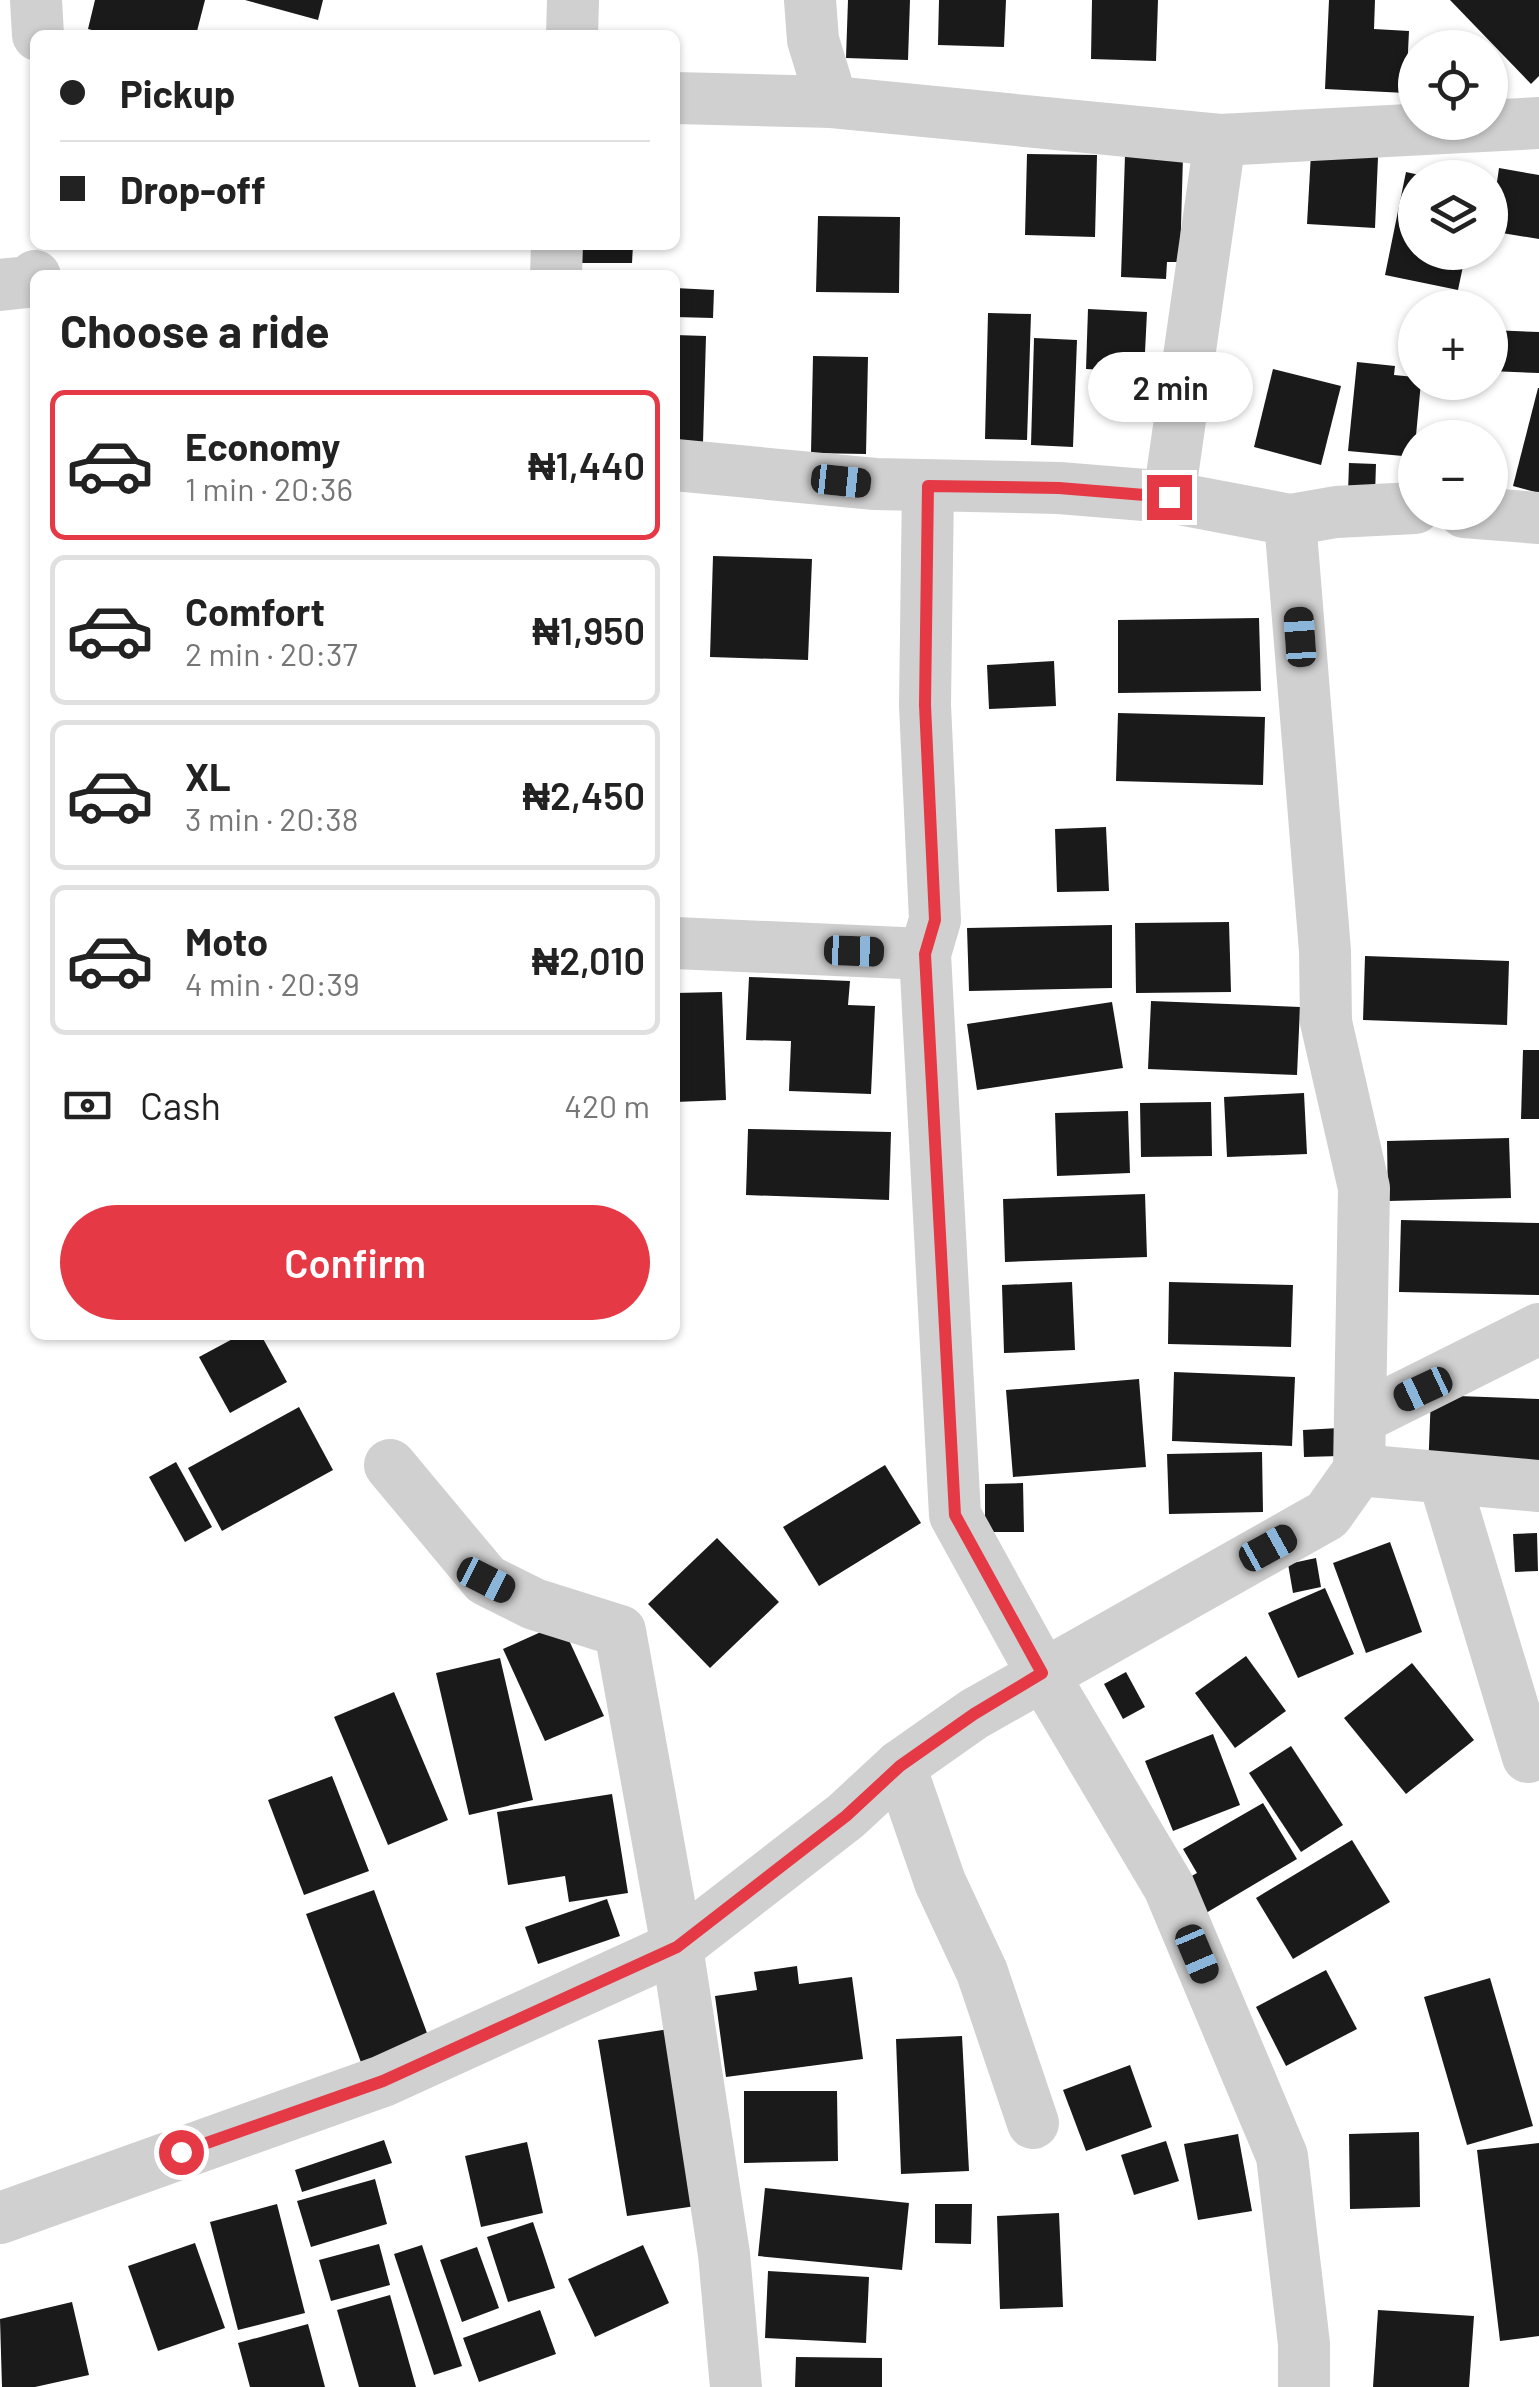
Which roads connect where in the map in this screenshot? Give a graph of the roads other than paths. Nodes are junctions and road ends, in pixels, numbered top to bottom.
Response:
1 (36, 0) edge
2 (574, 0) edge
3 (810, 0) edge
4 (38, 30) edge
5 (572, 30) edge
6 (680, 98) edge
7 (832, 102) junction
8 (1539, 122) edge
9 (1220, 140) junction
10 (30, 280) edge
11 (0, 285) edge
12 (680, 465) edge
13 (928, 486) junction
14 (1169, 497) junction
15 (1398, 507) edge
16 (1508, 516) edge
17 (1539, 518) edge
18 (1290, 520) junction
19 (680, 943) edge
20 (925, 954) junction
21 (1539, 1329) edge
22 (1361, 1418) junction
23 (390, 1464) dead end
24 (1359, 1470) junction
25 (1444, 1478) junction
26 (1539, 1486) edge
27 (1042, 1673) junction
28 (1528, 1757) dead end
29 (900, 1766) junction
30 (677, 1947) junction
31 (1033, 2123) dead end
32 (0, 2218) edge
33 (736, 2387) edge
34 (1304, 2387) edge

1 - 4 street
2 - 5 street
3 - 7 street
6 - 7 street
7 - 9 street
8 - 9 street
9 - 14 street
10 - 11 street
12 - 13 street
13 - 14 street
13 - 20 street
14 - 18 street
15 - 18 street
16 - 17 street
18 - 22 street
19 - 20 street
20 - 27 street
21 - 22 street
22 - 24 street
23 - 30 street
24 - 25 street
24 - 27 street
25 - 26 street
25 - 28 street
27 - 29 street
27 - 34 street
29 - 30 street
29 - 31 street
30 - 32 street
30 - 33 street

